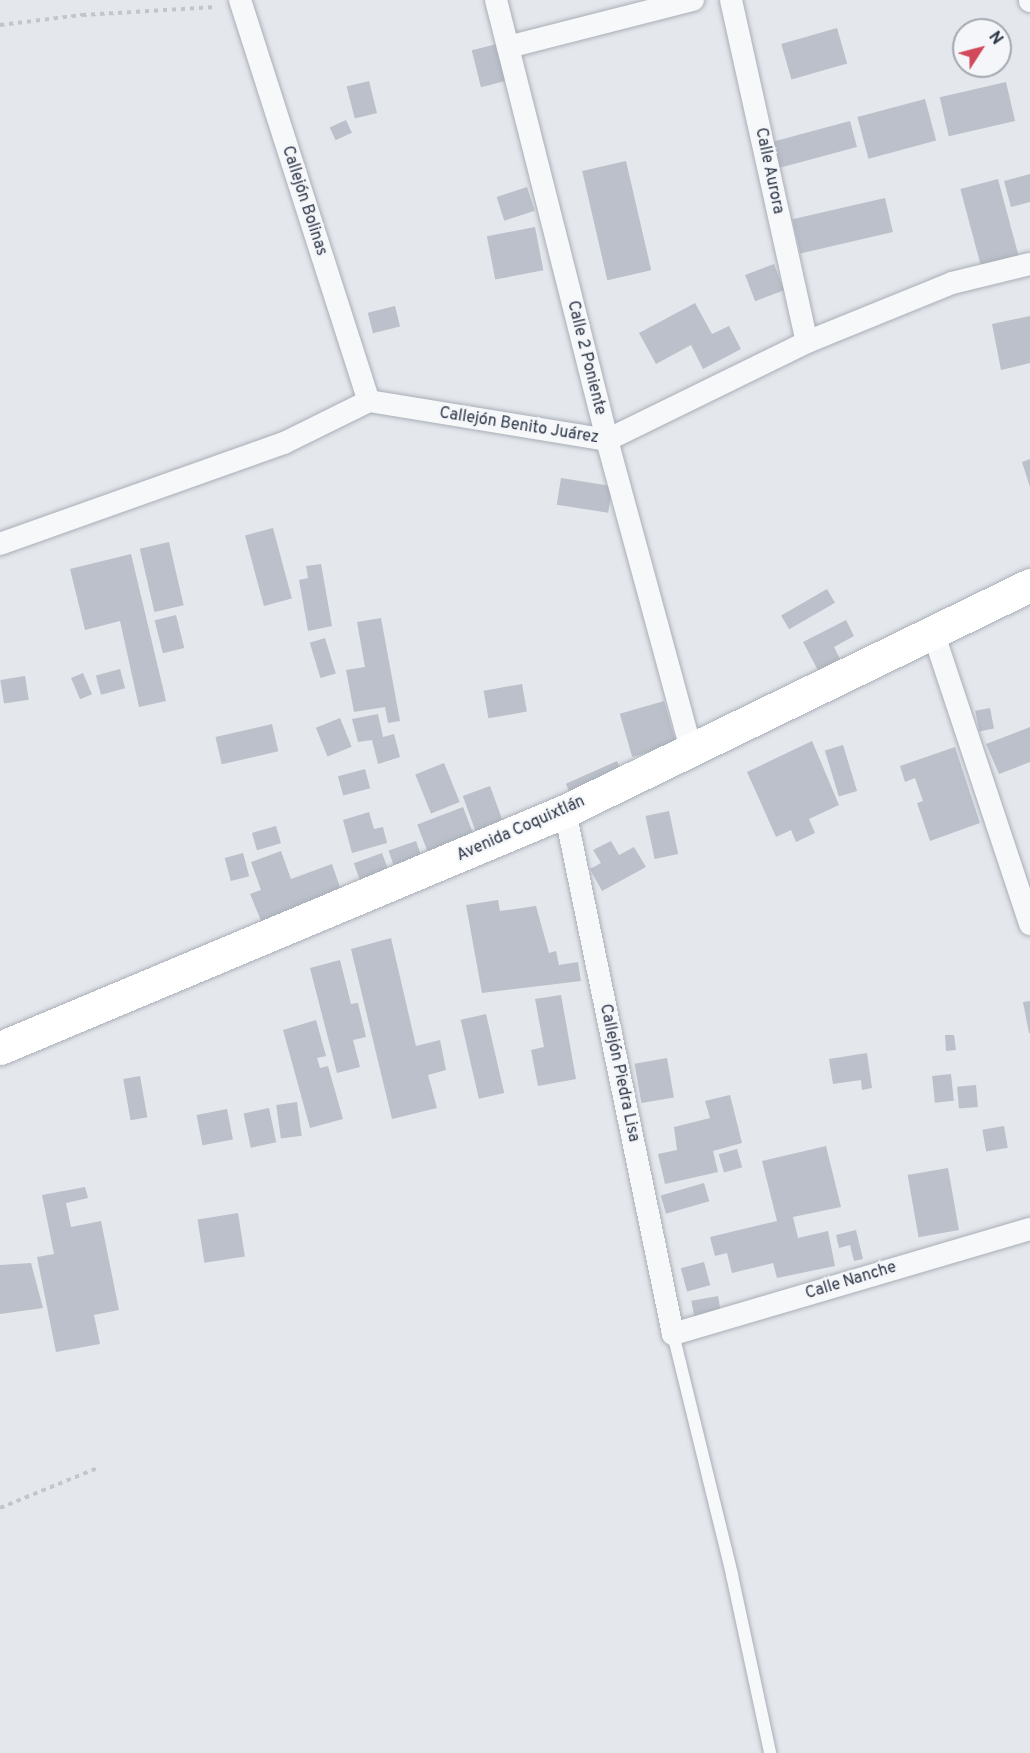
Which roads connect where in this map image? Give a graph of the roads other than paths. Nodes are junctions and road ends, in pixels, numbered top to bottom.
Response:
1 (496, 0) edge
2 (693, 0) edge
3 (731, 0) edge
4 (241, 3) edge
5 (508, 47) junction
6 (1030, 264) edge
7 (807, 342) junction
8 (369, 401) junction
9 (607, 440) junction
10 (0, 543) edge
11 (1030, 585) edge
12 (933, 632) junction
13 (691, 749) junction
14 (565, 811) junction
15 (1030, 924) edge
16 (0, 1048) edge
17 (1030, 1229) edge
18 (673, 1334) junction
19 (770, 1753) edge

1 - 5 street, Calle 2 Poniente
2 - 5 street
3 - 7 street, Calle Aurora
4 - 8 street, Callejón Bolinas
5 - 9 street, Calle 2 Poniente
6 - 7 street, Callejón Benito Juárez
7 - 9 street, Callejón Benito Juárez
8 - 9 street, Callejón Benito Juárez
8 - 10 street
9 - 13 street, Calle 2 Poniente
11 - 12 street, Avenida Coquixtlán
12 - 13 street, Avenida Coquixtlán
12 - 15 street
13 - 14 street, Avenida Coquixtlán
14 - 16 street, Avenida Coquixtlán
14 - 18 street, Callejón Piedra Lisa
17 - 18 street, Calle Nanche
18 - 19 lane

